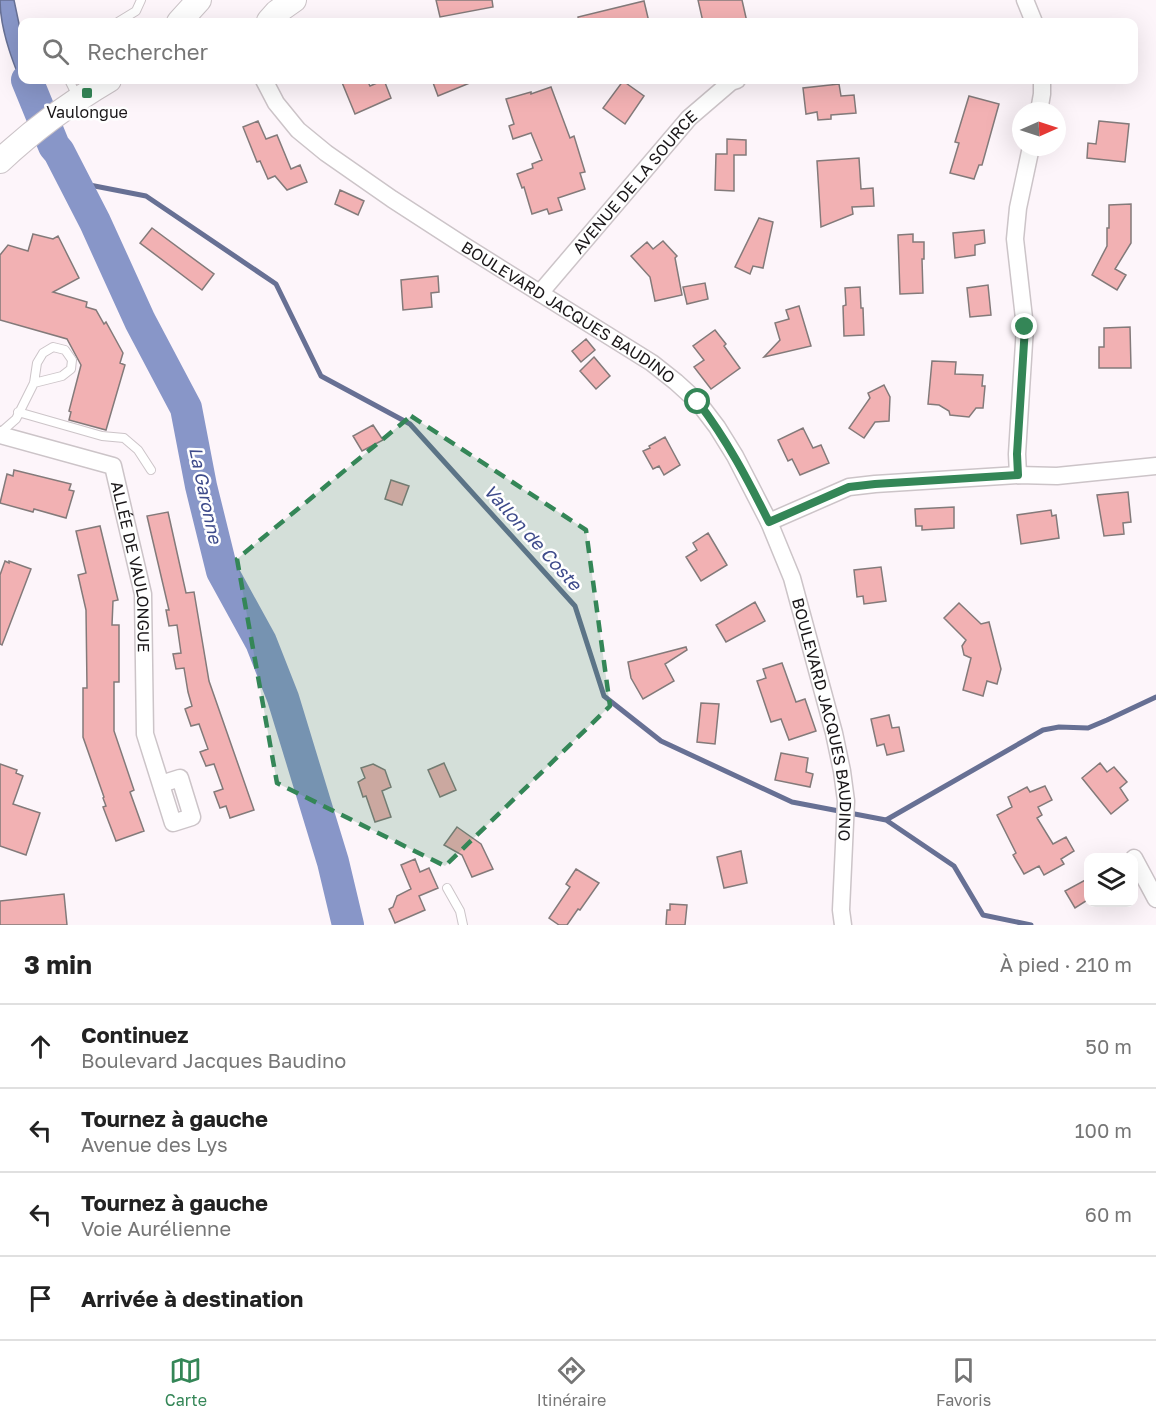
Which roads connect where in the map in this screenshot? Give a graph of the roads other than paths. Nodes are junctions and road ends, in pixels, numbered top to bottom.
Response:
1 (141, 0) edge
2 (199, 0) edge
3 (294, 0) edge
4 (1025, 0) edge
5 (269, 15) edge
6 (124, 18) edge
7 (183, 18) edge
8 (200, 18) edge
9 (1032, 18) edge
10 (99, 84) edge
11 (266, 84) edge
12 (729, 84) edge
13 (1042, 84) edge
14 (70, 95) edge
15 (1041, 102) edge
16 (1029, 156) edge
17 (0, 161) edge
18 (540, 293) junction
19 (34, 383) junction
20 (18, 412) junction
21 (0, 434) edge
22 (1156, 466) edge
23 (151, 470) dead end
24 (1018, 475) junction
25 (769, 522) junction
26 (161, 784) dead end
27 (1138, 867) edge
28 (447, 888) dead end
29 (1156, 899) edge
30 (463, 925) edge
31 (843, 925) edge

1 - 6 lane
2 - 7 main road
2 - 8 main road
3 - 5 main road
4 - 9 street
10 - 14 main road
11 - 18 street, BOULEVARD JACQUES BAUDINO
12 - 18 street, AVENUE DE LA SOURCE
13 - 15 street
14 - 17 main road
16 - 24 street
18 - 25 street, BOULEVARD JACQUES BAUDINO
19 - 19 lane
19 - 20 lane
20 - 21 lane
20 - 23 lane
21 - 26 street, ALLÉE DE VAULONGUE
22 - 24 street
24 - 25 street
25 - 31 street, BOULEVARD JACQUES BAUDINO
27 - 29 street
28 - 30 lane

